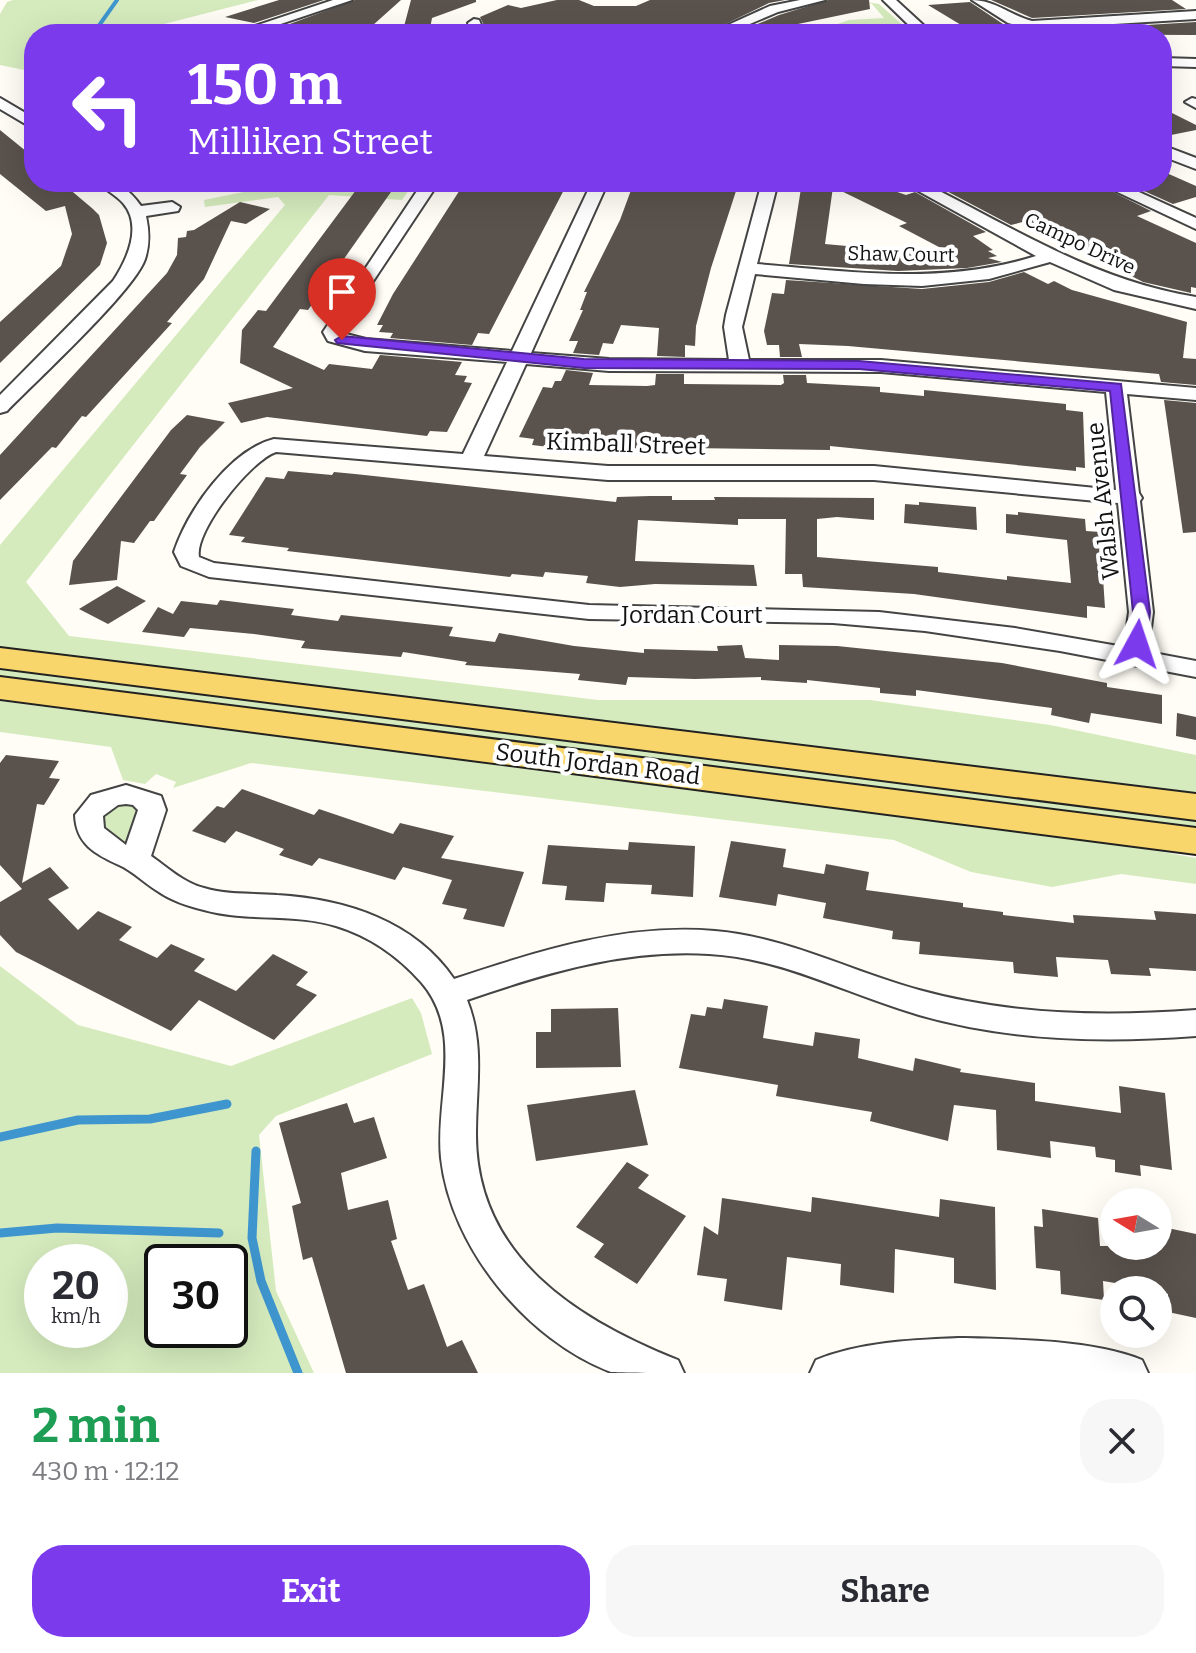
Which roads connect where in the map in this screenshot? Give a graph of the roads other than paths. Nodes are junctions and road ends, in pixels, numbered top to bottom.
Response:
1 (346, 0) edge
2 (819, 0) edge
3 (889, 0) edge
4 (978, 0) edge
5 (1196, 15) edge
6 (278, 24) edge
7 (739, 24) edge
8 (915, 24) edge
9 (1028, 24) edge
10 (1048, 24) edge
11 (1172, 62) edge
12 (1196, 63) edge
13 (0, 102) edge
14 (24, 118) edge
15 (1172, 154) edge
16 (1196, 164) edge
17 (119, 192) edge
18 (424, 192) edge
19 (595, 192) edge
20 (767, 192) edge
21 (929, 192) edge
22 (1126, 192) edge
23 (172, 207) dead end
24 (137, 212) junction
25 (1196, 224) edge
26 (1052, 256) junction
27 (747, 268) junction
28 (1196, 303) edge
29 (518, 357) junction
30 (740, 364) junction
31 (1116, 387) junction
32 (1196, 394) edge
33 (0, 407) edge
34 (471, 461) junction
35 (1131, 498) junction
36 (189, 561) joint
37 (1135, 656) junction
38 (0, 658) edge
39 (1196, 669) edge
40 (0, 688) edge
41 (1196, 807) edge
42 (1196, 841) edge
43 (135, 861) dead end
44 (448, 994) junction
45 (1196, 1023) edge
46 (646, 1370) edge
47 (830, 1373) edge
48 (1128, 1373) edge

1 - 6 street
2 - 7 street
3 - 8 street
4 - 9 street
5 - 10 street
11 - 12 street
13 - 14 street
15 - 16 street
17 - 24 street
18 - 29 street
19 - 29 street
20 - 27 street
21 - 26 street, Campo Drive
22 - 25 street
23 - 24 street
24 - 33 street
26 - 27 street, Shaw Court
26 - 28 street, Campo Drive
27 - 30 street
29 - 30 street
29 - 34 street
30 - 31 street
31 - 32 street
31 - 35 street, Walsh Avenue
34 - 35 street, Kimball Street
34 - 36 street, Kimball Street
35 - 37 street, Walsh Avenue
36 - 37 street, Jordan Court
37 - 39 street, Jordan Court
38 - 41 main road, South Jordan Road
40 - 42 main road, South Jordan Road
43 - 44 street
44 - 45 street
44 - 46 street
47 - 48 street

